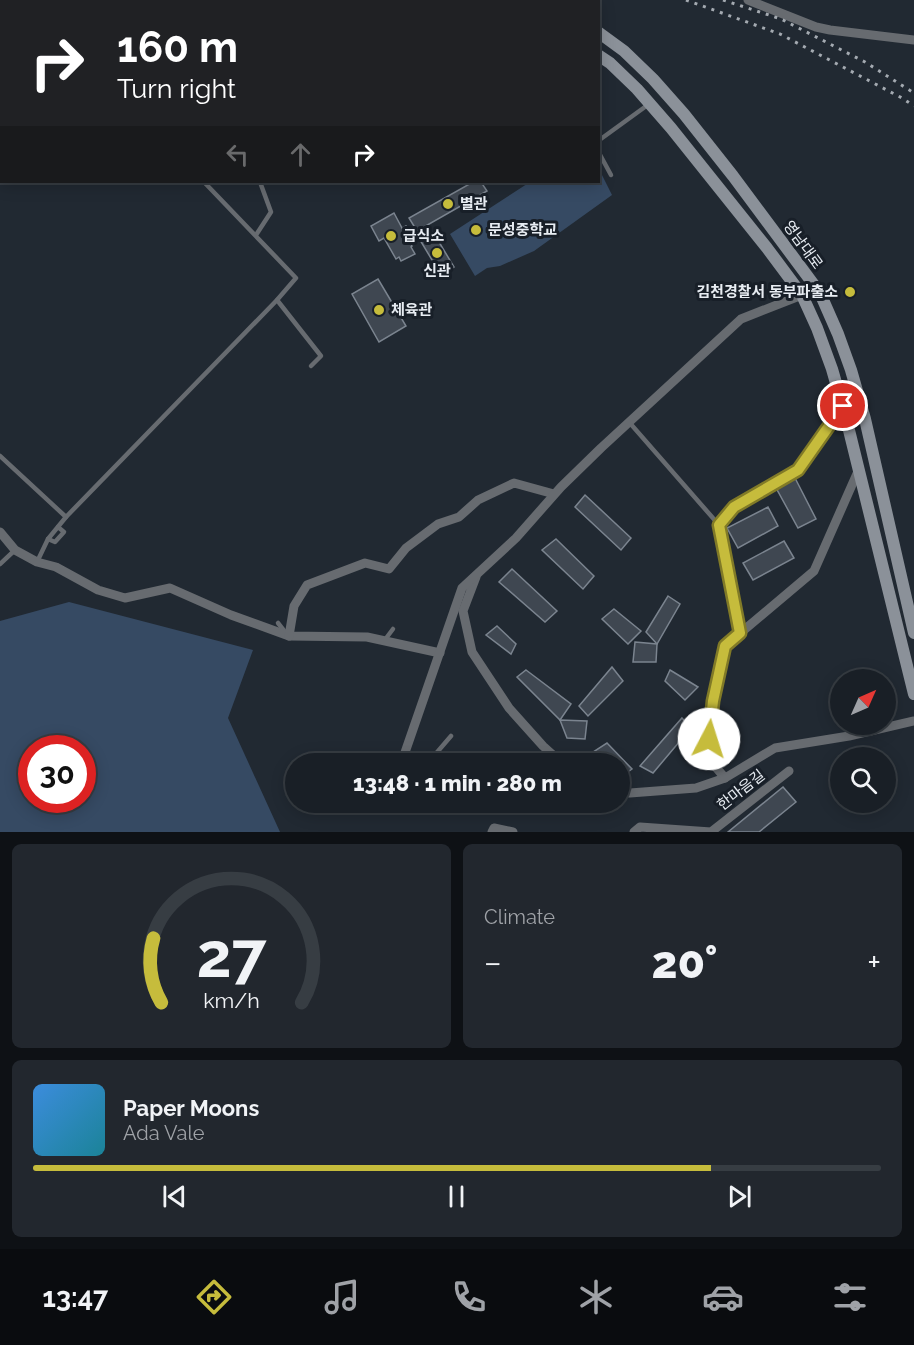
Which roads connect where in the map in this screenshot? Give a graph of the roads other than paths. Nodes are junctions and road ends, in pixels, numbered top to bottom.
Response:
1 (748, 0) edge
2 (600, 33) edge
3 (914, 40) edge
4 (600, 56) edge
5 (649, 104) junction
6 (600, 140) edge
7 (600, 155) edge
8 (611, 175) dead end
9 (205, 183) edge
10 (260, 183) edge
11 (256, 235) junction
12 (802, 295) junction
13 (277, 300) junction
14 (311, 366) dead end
15 (843, 406) junction
16 (629, 422) junction
17 (0, 456) edge
18 (859, 469) junction
19 (554, 494) junction
20 (66, 517) junction
21 (719, 525) junction
22 (0, 532) edge
23 (15, 550) junction
24 (37, 562) junction
25 (0, 564) edge
26 (477, 575) junction
27 (278, 623) dead end
28 (393, 629) dead end
29 (740, 633) junction
30 (914, 633) edge
31 (289, 636) junction
32 (384, 640) junction
33 (440, 653) junction
34 (914, 694) edge
35 (914, 721) edge
36 (451, 736) dead end
37 (405, 753) edge
38 (436, 753) edge
39 (551, 753) edge
40 (789, 771) dead end
41 (725, 778) junction
42 (630, 793) edge
43 (492, 832) edge
44 (513, 832) edge
45 (634, 832) edge

1 - 3 street
2 - 30 main road, 영남대로
4 - 5 main road, 영남대로
5 - 6 lane
5 - 12 main road, 영남대로
7 - 8 lane
9 - 11 lane
10 - 11 lane
11 - 13 lane
12 - 15 main road, 영남대로
12 - 16 street
13 - 14 lane
13 - 20 lane
15 - 18 main road, 영남대로
15 - 21 lane
16 - 19 street
16 - 21 lane
17 - 20 lane
18 - 29 street
18 - 34 main road, 영남대로
19 - 26 street
19 - 31 street
20 - 24 lane
21 - 29 lane
22 - 23 street
23 - 24 street
23 - 25 lane
24 - 31 street
26 - 33 street
26 - 39 street
27 - 31 lane
28 - 32 lane
29 - 41 street
31 - 32 street
32 - 33 street
33 - 37 street
35 - 41 street
36 - 38 lane
40 - 45 street, 한마음길
41 - 42 street
43 - 44 street

